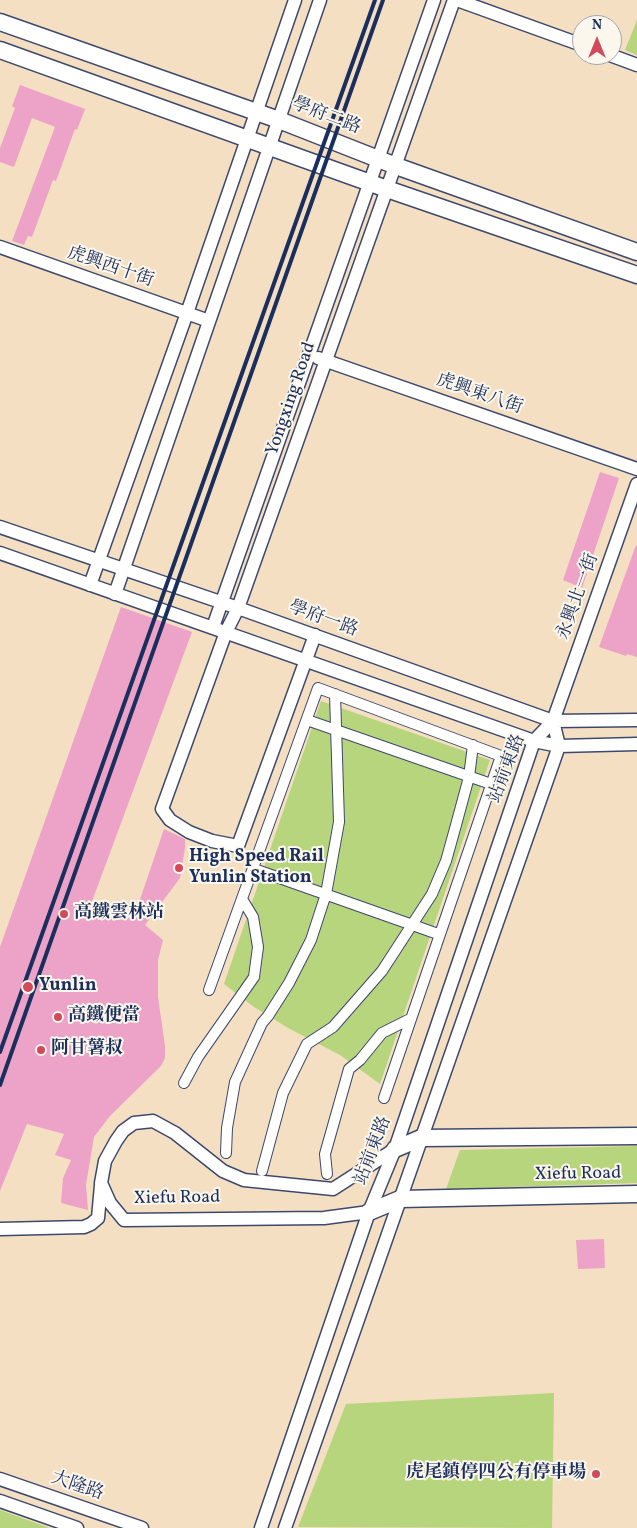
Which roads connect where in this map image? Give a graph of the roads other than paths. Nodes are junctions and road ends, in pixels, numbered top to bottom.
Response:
1 (295, 0) edge
2 (320, 0) edge
3 (434, 0) edge
4 (456, 0) edge
5 (0, 22) edge
6 (572, 41) edge
7 (0, 50) edge
8 (622, 59) edge
9 (637, 65) edge
10 (258, 112) junction
11 (279, 120) junction
12 (247, 138) junction
13 (269, 147) junction
14 (379, 158) junction
15 (396, 166) junction
16 (370, 182) junction
17 (387, 189) junction
18 (0, 247) edge
19 (637, 252) edge
20 (637, 275) edge
21 (188, 314) junction
22 (209, 321) junction
23 (309, 354) junction
24 (324, 360) junction
25 (637, 469) edge
26 (637, 484) edge
27 (0, 527) edge
28 (0, 553) edge
29 (99, 561) junction
30 (123, 570) junction
31 (90, 585) junction
32 (114, 594) junction
33 (221, 602) junction
34 (238, 608) junction
35 (213, 627) junction
36 (226, 632) junction
37 (315, 635) junction
38 (306, 660) junction
39 (335, 694) junction
40 (307, 720) junction
41 (637, 720) edge
42 (553, 721) junction
43 (338, 731) junction
44 (534, 741) junction
45 (637, 744) edge
46 (473, 745) junction
47 (559, 746) junction
48 (468, 777) junction
49 (491, 784) junction
50 (254, 869) junction
51 (326, 894) junction
52 (242, 899) junction
53 (413, 925) junction
54 (438, 934) junction
55 (209, 990) dead end
56 (410, 1019) junction
57 (184, 1083) dead end
58 (384, 1098) dead end
59 (637, 1136) edge
60 (421, 1138) junction
61 (395, 1150) junction
62 (226, 1153) dead end
63 (262, 1171) dead end
64 (327, 1174) dead end
65 (102, 1182) junction
66 (637, 1194) edge
67 (400, 1199) junction
68 (369, 1212) junction
69 (0, 1229) edge
70 (0, 1479) edge
71 (0, 1501) edge
72 (78, 1528) edge
73 (142, 1528) edge
74 (261, 1528) edge
75 (285, 1528) edge

1 - 10 street
2 - 11 street
3 - 14 street, Yongxing Road
4 - 6 street
4 - 15 street, Yongxing Road
5 - 10 street, 學府二路
7 - 12 street
8 - 9 street
10 - 11 street, 學府二路
10 - 12 street
11 - 13 street
11 - 14 street, 學府二路
12 - 13 street
12 - 21 street
13 - 16 street
13 - 22 street
14 - 15 street, 學府二路
14 - 16 street, Yongxing Road
15 - 17 street, Yongxing Road
15 - 19 street, 學府二路
16 - 17 street
16 - 23 street, Yongxing Road
17 - 20 street
17 - 24 street, Yongxing Road
18 - 21 street, 虎興西十街
21 - 22 street, 虎興西十街
21 - 29 street
22 - 30 street
23 - 24 street, 虎興東八街
23 - 33 street, Yongxing Road
24 - 25 street, 虎興東八街
24 - 34 street, Yongxing Road
26 - 42 street, 永興北一街
27 - 29 street, 學府一路
28 - 31 street
29 - 30 street, 學府一路
29 - 31 street
30 - 32 street
30 - 33 street, 學府一路
31 - 32 street
32 - 35 street
33 - 34 street, 學府一路
33 - 35 street, Yongxing Road
34 - 36 street, Yongxing Road
34 - 37 street, 學府一路
35 - 36 street
36 - 38 street
36 - 38 street, Yongxing Road
37 - 38 street
37 - 42 street, 學府一路
38 - 44 street
39 - 40 street
39 - 43 street
39 - 46 street
40 - 43 street
40 - 50 street
41 - 42 street, 學府一路
42 - 44 street, 站前東路
42 - 47 street, 站前東路
43 - 48 street
43 - 51 street
44 - 47 street
44 - 61 street, 站前東路
45 - 47 street
46 - 48 street
46 - 49 street
47 - 60 street
48 - 49 street
48 - 53 street
49 - 54 street
50 - 51 street
50 - 52 street
51 - 53 street
51 - 62 street
52 - 55 street
52 - 57 street
53 - 54 street
53 - 63 street
54 - 56 street
56 - 58 street
56 - 64 street
59 - 60 street, Xiefu Road
60 - 61 street, Xiefu Road
60 - 67 street
61 - 65 street, Xiefu Road
61 - 68 street, 站前東路
65 - 68 street, Xiefu Road
65 - 69 street
66 - 67 street, Xiefu Road
67 - 68 street, Xiefu Road
67 - 75 street
68 - 74 street, 站前東路
70 - 73 street, 大隆路
71 - 72 street

